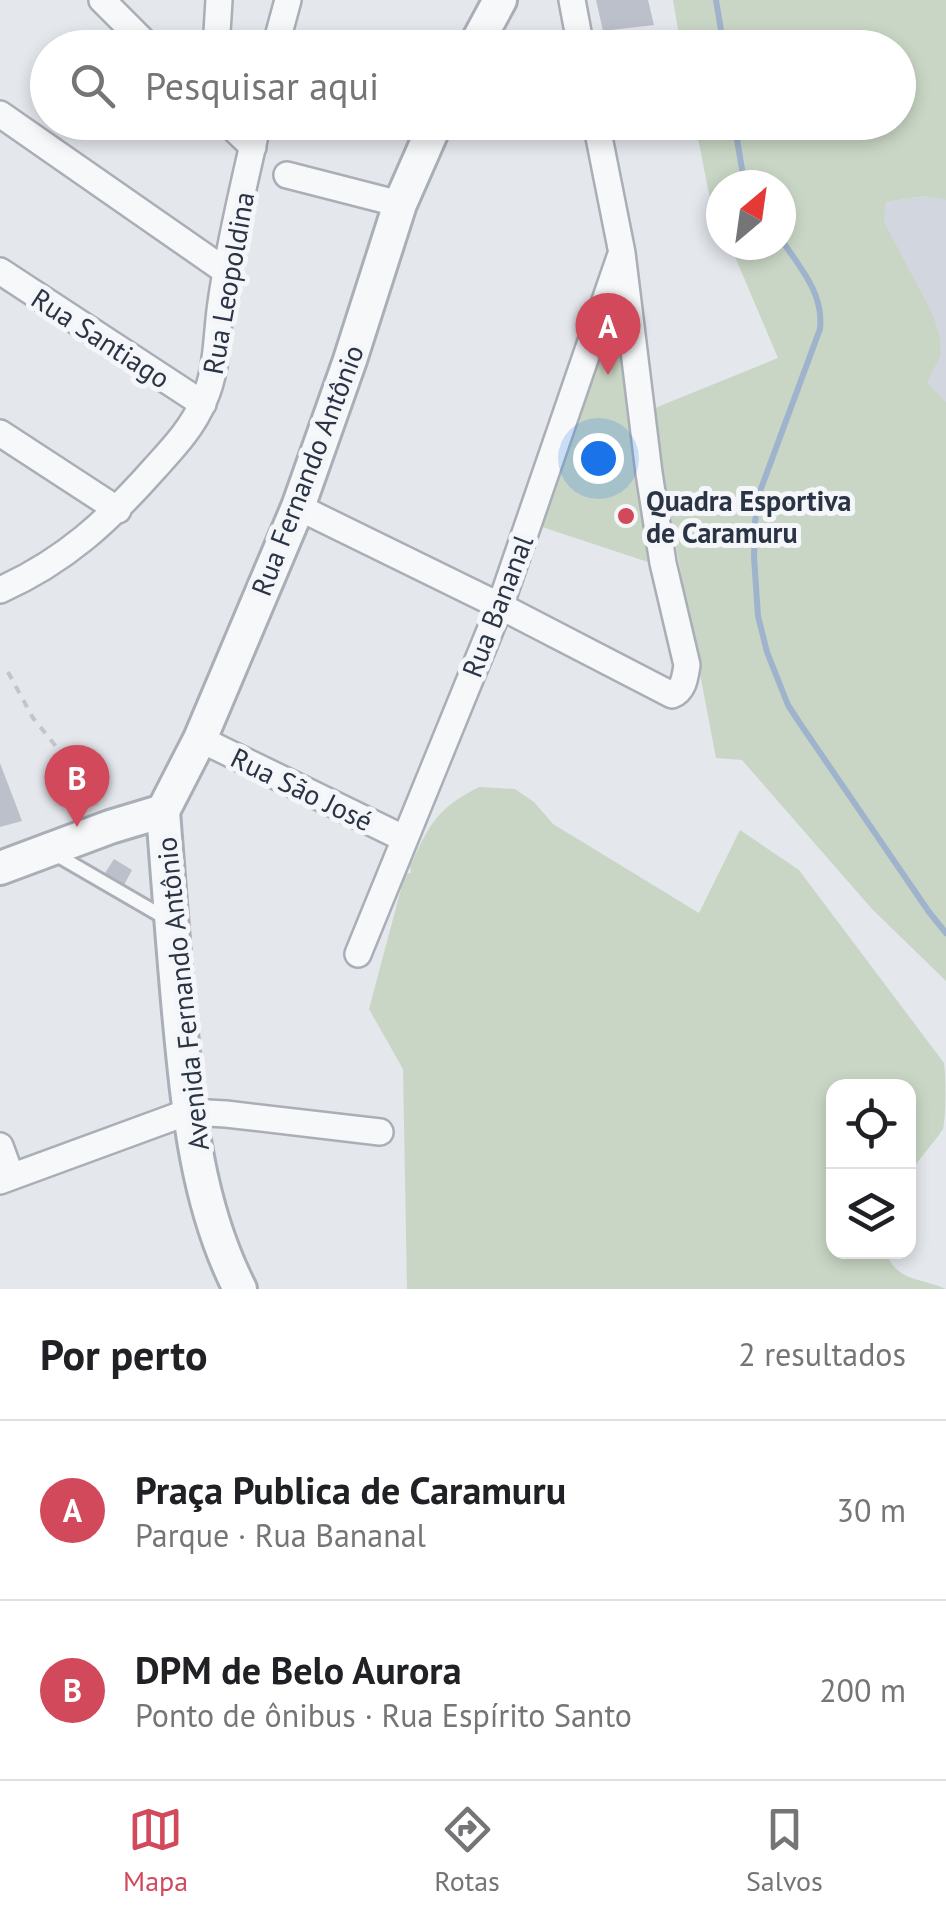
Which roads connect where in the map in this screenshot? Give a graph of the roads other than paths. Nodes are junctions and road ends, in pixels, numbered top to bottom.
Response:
1 (102, 0) edge
2 (220, 0) edge
3 (288, 0) edge
4 (500, 0) edge
5 (572, 0) edge
6 (132, 30) edge
7 (218, 30) edge
8 (280, 30) edge
9 (484, 30) edge
10 (578, 30) edge
11 (0, 114) edge
12 (30, 135) edge
13 (37, 140) edge
14 (255, 140) edge
15 (428, 140) edge
16 (600, 140) edge
17 (287, 175) dead end
18 (400, 204) junction
19 (622, 253) junction
20 (0, 271) edge
21 (227, 272) junction
22 (203, 404) junction
23 (0, 433) edge
24 (298, 507) junction
25 (118, 510) junction
26 (0, 590) edge
27 (500, 606) junction
28 (200, 739) junction
29 (163, 812) junction
30 (405, 839) junction
31 (48, 850) junction
32 (0, 868) edge
33 (171, 921) junction
34 (358, 954) dead end
35 (188, 1112) junction
36 (380, 1132) dead end
37 (0, 1146) edge
38 (6, 1179) edge
39 (240, 1289) edge

1 - 6 street
2 - 7 street
3 - 8 street
4 - 9 street
5 - 10 street
11 - 12 street
13 - 21 street
14 - 21 street, Rua Leopoldina
15 - 18 street, Rua Fernando Antônio
16 - 19 street
17 - 18 street
18 - 24 street, Rua Fernando Antônio
19 - 27 street, Rua Bananal
19 - 27 street
20 - 22 street, Rua Santiago
21 - 22 street, Rua Leopoldina
22 - 25 street, Rua Leopoldina
23 - 25 street
24 - 27 street
24 - 28 street, Rua Fernando Antônio
25 - 26 street, Rua Leopoldina
27 - 30 street, Rua Bananal
28 - 29 street, Rua Fernando Antônio
28 - 30 street, Rua São José
29 - 31 street
29 - 33 street, Avenida Fernando Antônio
30 - 34 street, Rua Bananal
31 - 32 street
31 - 33 lane
33 - 35 street, Avenida Fernando Antônio
35 - 36 street
35 - 38 street
35 - 39 street, Avenida Fernando Antônio
37 - 38 street

